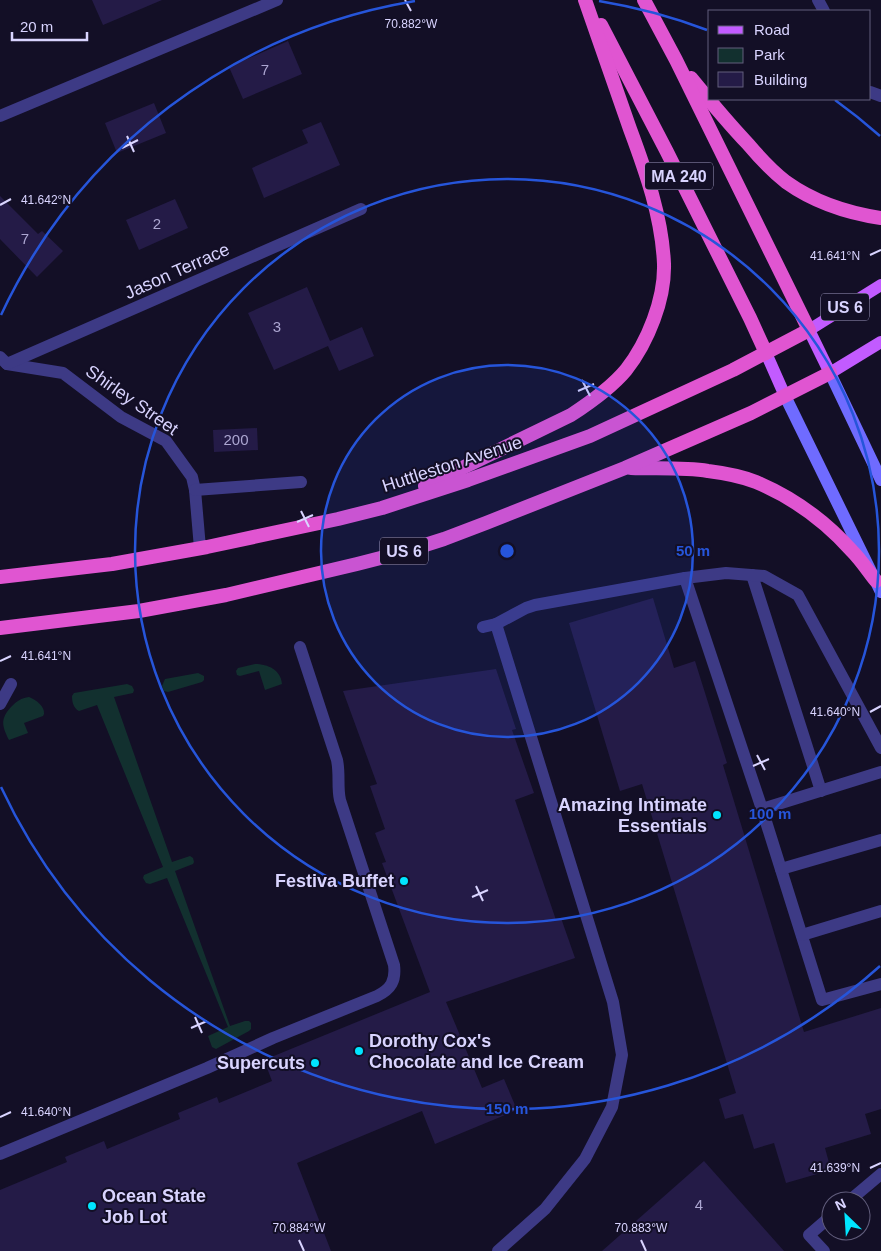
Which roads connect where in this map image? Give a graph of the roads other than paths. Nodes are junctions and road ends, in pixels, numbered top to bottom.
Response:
1 (277, 0) edge
2 (586, 0) edge
3 (644, 0) edge
4 (676, 60) junction
5 (708, 97) edge
6 (710, 100) edge
7 (0, 116) edge
8 (361, 209) dead end
9 (881, 218) edge
10 (881, 285) edge
11 (808, 330) junction
12 (881, 342) edge
13 (766, 353) junction
14 (4, 360) edge
15 (830, 373) junction
16 (786, 396) junction
17 (625, 468) junction
18 (881, 480) edge
19 (301, 482) dead end
20 (195, 490) junction
21 (382, 508) junction
22 (200, 548) junction
23 (752, 575) junction
24 (0, 577) edge
25 (685, 578) junction
26 (878, 586) edge
27 (496, 624) junction
28 (482, 627) dead end
29 (0, 628) edge
30 (300, 647) dead end
31 (11, 684) dead end
32 (0, 704) edge
33 (881, 748) edge
34 (881, 772) edge
35 (821, 791) junction
36 (762, 809) junction
37 (881, 840) edge
38 (781, 869) junction
39 (881, 911) edge
40 (802, 935) junction
41 (881, 984) edge
42 (0, 1154) edge
43 (881, 1174) edge
44 (861, 1191) edge
45 (821, 1225) edge
46 (498, 1251) edge
47 (824, 1251) edge

1 - 7 street
2 - 13 highway, MA 240
2 - 21 highway
3 - 4 highway, MA 240
4 - 5 highway
4 - 11 highway, MA 240
6 - 9 highway
8 - 14 street, Jason Terrace
10 - 11 main road, Huttleston Avenue / US 6
11 - 13 highway, Huttleston Avenue / US 6
11 - 15 main road, MA 240
12 - 15 main road, US 6
13 - 16 main road, MA 240
13 - 21 highway, Huttleston Avenue / US 6
14 - 20 street, Shirley Street
15 - 16 highway, US 6
15 - 18 main road
16 - 17 highway, US 6
16 - 26 main road
17 - 26 highway
17 - 29 highway, US 6
19 - 20 street
20 - 22 street, Shirley Street
21 - 22 highway, Huttleston Avenue / US 6
22 - 24 highway, Huttleston Avenue / US 6
23 - 25 street
23 - 33 street
23 - 35 street
25 - 27 street
25 - 36 street
27 - 28 street
27 - 46 street
30 - 42 street
31 - 32 street
34 - 35 street
35 - 36 street
36 - 38 street
37 - 38 street
38 - 40 street
39 - 40 street
40 - 41 street
43 - 44 street
45 - 47 street

